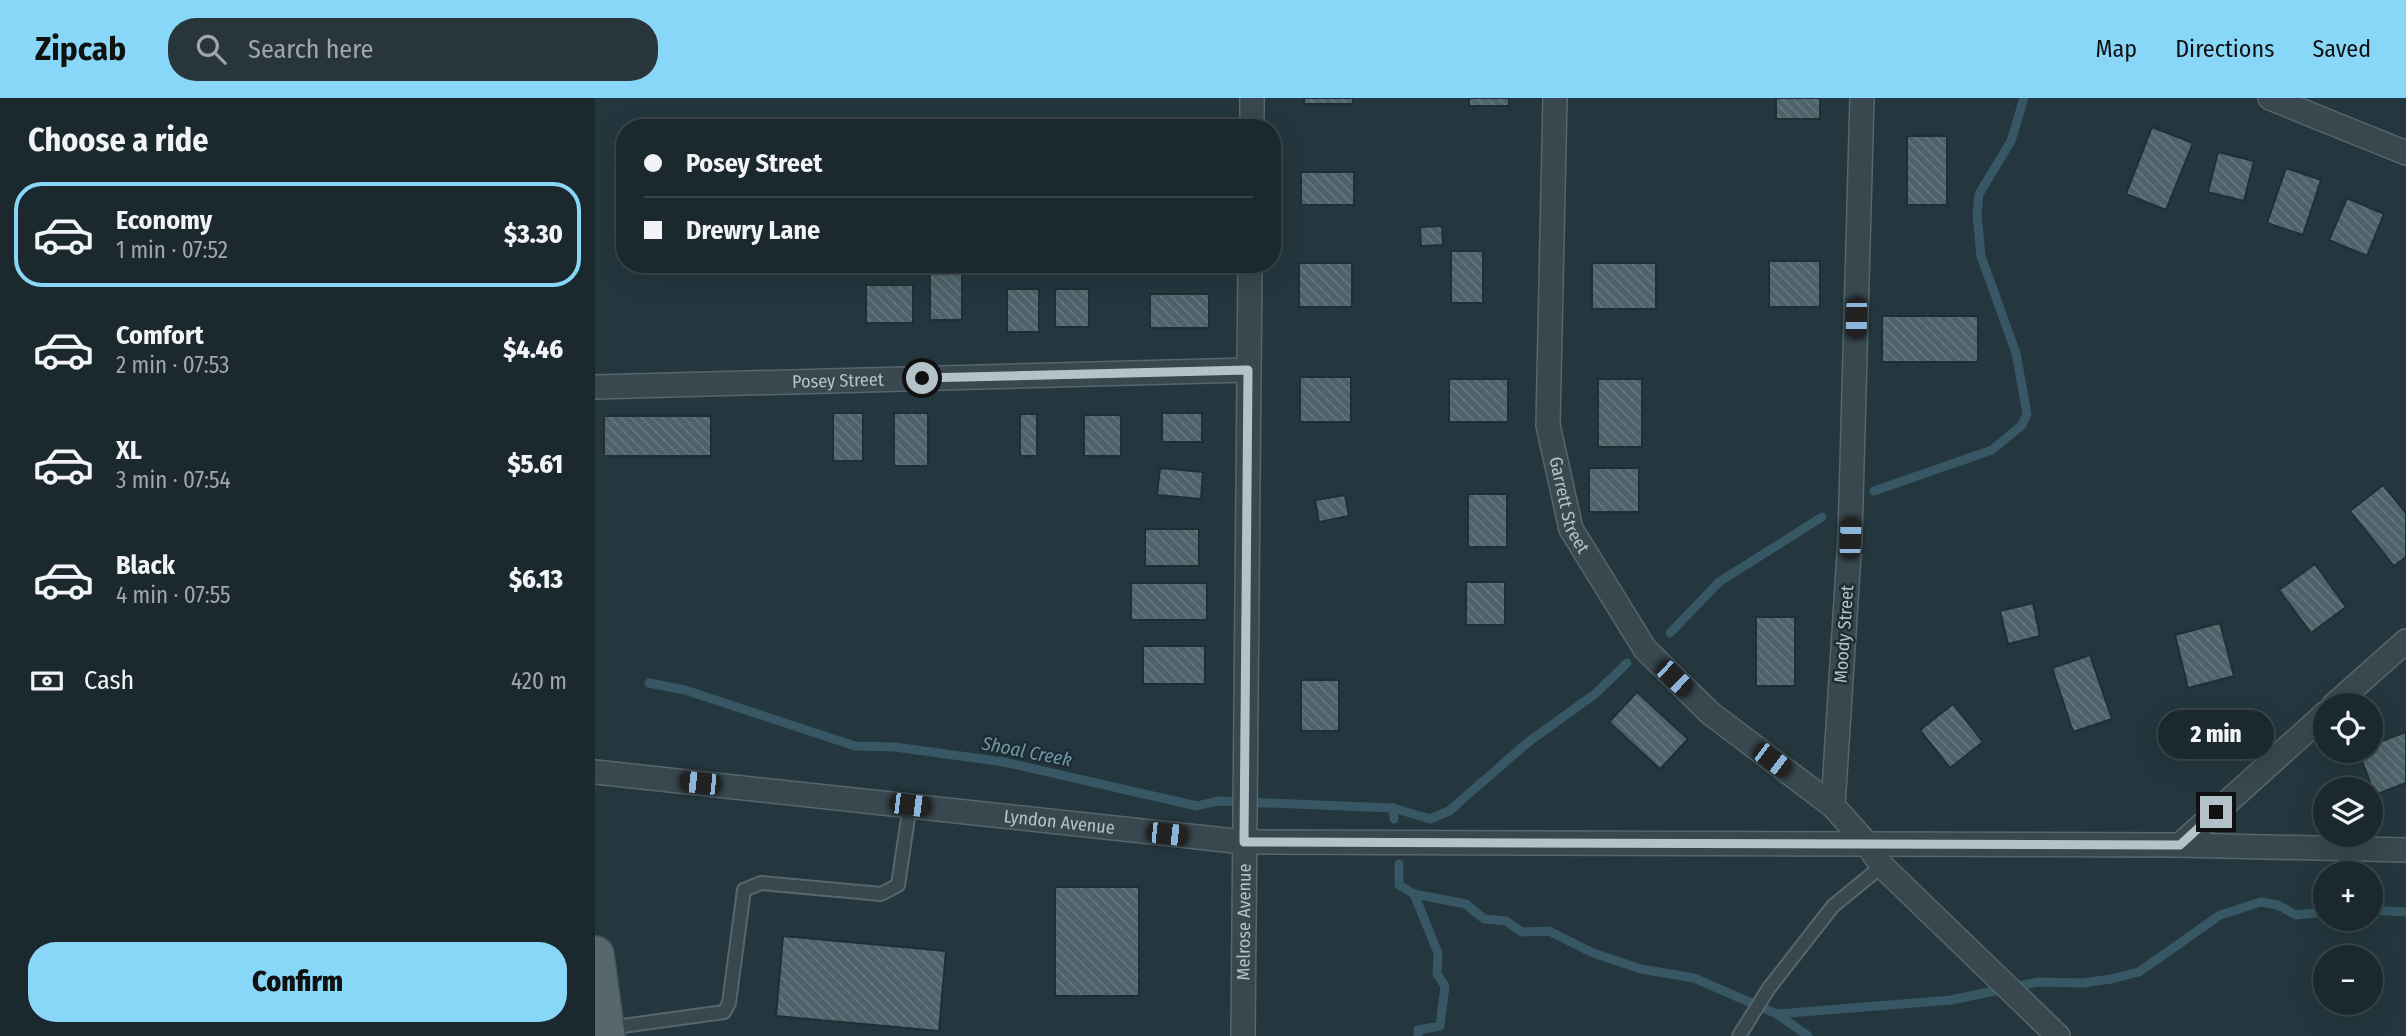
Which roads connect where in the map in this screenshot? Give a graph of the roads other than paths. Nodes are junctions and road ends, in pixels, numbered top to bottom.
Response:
1 (1252, 98) edge
2 (1555, 98) edge
3 (1862, 98) edge
4 (2270, 98) edge
5 (1251, 119) edge
6 (2406, 153) edge
7 (1249, 273) edge
8 (1248, 370) junction
9 (595, 387) edge
10 (2406, 641) edge
11 (2348, 693) edge
12 (2313, 725) edge
13 (595, 772) edge
14 (910, 805) junction
15 (1833, 806) junction
16 (1245, 832) junction
17 (1868, 845) junction
18 (2180, 845) junction
19 (2406, 850) edge
20 (1882, 866) junction
21 (595, 955) edge
22 (605, 1032) edge
23 (1243, 1036) edge
24 (1739, 1036) edge
25 (2058, 1036) edge

1 - 5 street
2 - 15 street, Garrett Street
3 - 15 street, Moody Street
4 - 6 street
7 - 8 street, Melrose Avenue
8 - 9 street, Posey Street
8 - 16 street, Melrose Avenue
10 - 11 street
12 - 18 street
13 - 14 street, Lyndon Avenue
14 - 16 street, Lyndon Avenue
14 - 22 lane
15 - 17 street
16 - 17 street, Lyndon Avenue
16 - 23 street, Melrose Avenue
17 - 18 street, Lyndon Avenue
17 - 20 street
18 - 19 street, Lyndon Avenue
20 - 24 lane
20 - 25 street
21 - 22 main road

